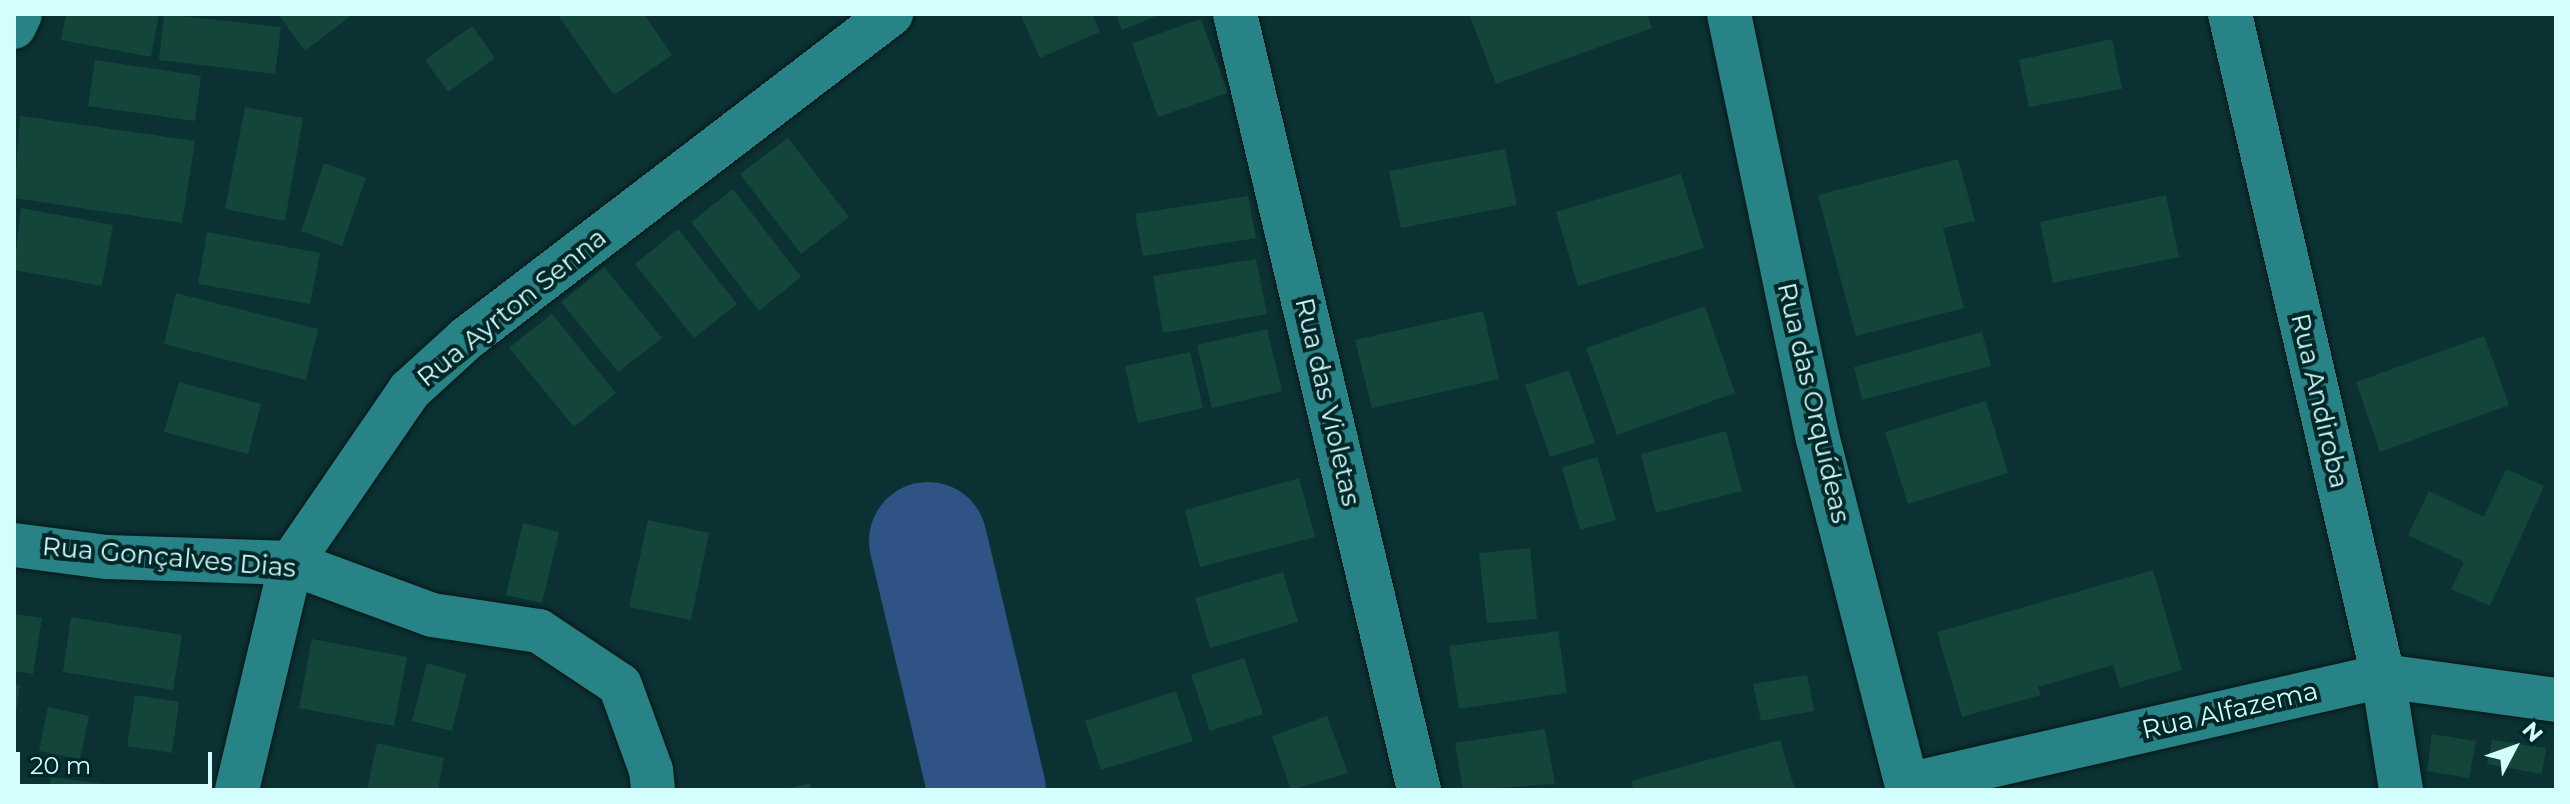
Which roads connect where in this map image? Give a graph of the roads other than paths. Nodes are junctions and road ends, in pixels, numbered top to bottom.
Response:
1 (20, 14) edge
2 (891, 14) edge
3 (1235, 14) edge
4 (1729, 14) edge
5 (2230, 14) edge
6 (14, 27) edge
7 (14, 545) edge
8 (291, 563) junction
9 (2383, 676) junction
10 (2556, 700) edge
11 (1908, 788) edge
12 (237, 790) edge
13 (653, 790) edge
14 (1419, 790) edge
15 (2401, 790) edge

1 - 6 street
2 - 8 street, Rua Ayrton Senna
3 - 14 street, Rua das Violetas
4 - 11 street, Rua das Orquídeas
5 - 9 street, Rua Andiroba
7 - 8 street, Rua Gonçalves Dias
8 - 12 street, Rua Ayrton Senna
8 - 13 street, Rua Gonçalves Dias
9 - 10 street, Rua Alfazema
9 - 11 street, Rua Alfazema
9 - 15 street, Rua Andiroba

